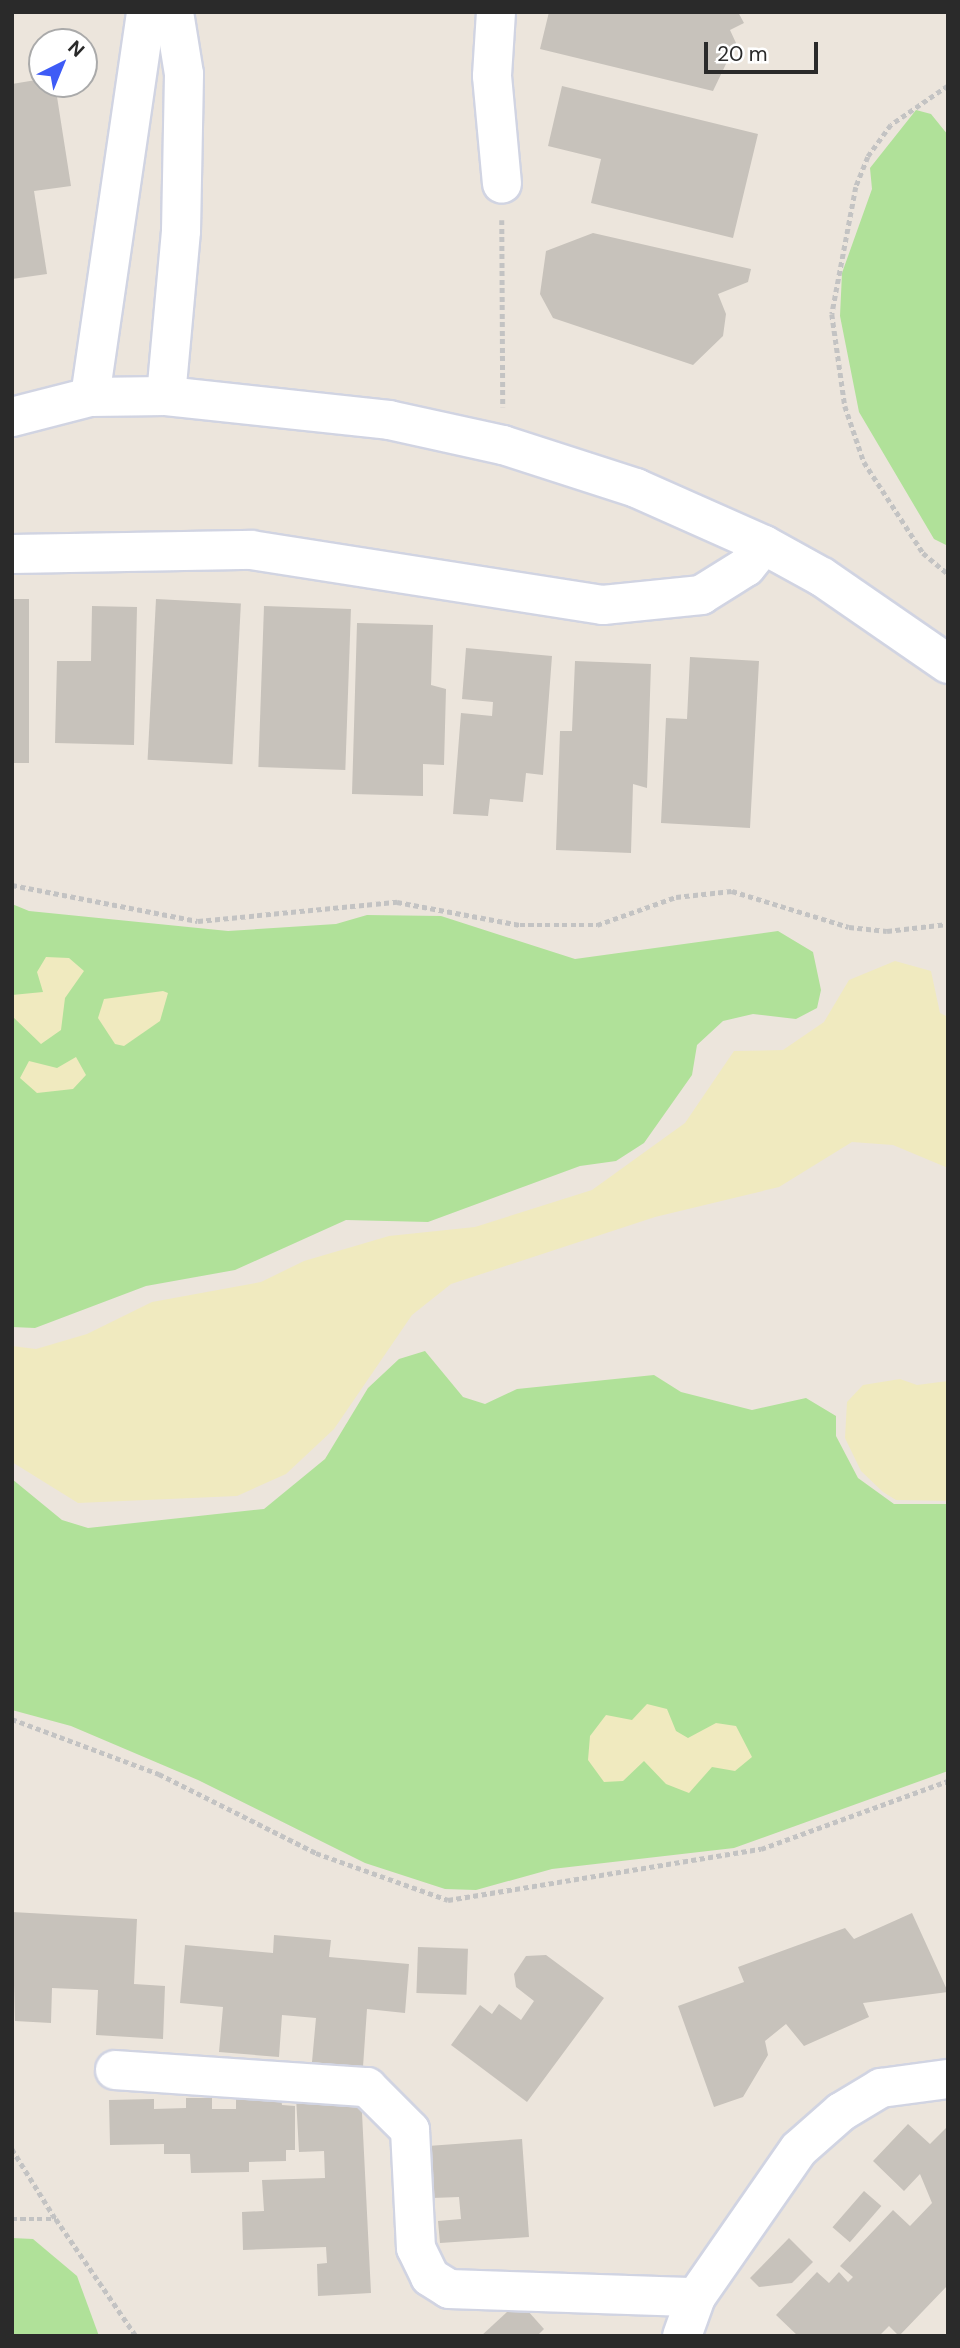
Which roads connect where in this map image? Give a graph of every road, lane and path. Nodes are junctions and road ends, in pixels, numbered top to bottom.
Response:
1 (146, 12) edge
2 (174, 12) edge
3 (496, 12) edge
4 (948, 86) edge
5 (502, 184) joint
6 (166, 396) junction
7 (90, 397) junction
8 (12, 417) edge
9 (503, 445) junction
10 (764, 545) junction
11 (12, 554) edge
12 (948, 574) edge
13 (948, 664) edge
14 (12, 885) edge
15 (948, 924) edge
16 (12, 1719) edge
17 (948, 1781) edge
18 (116, 2070) dead end
19 (948, 2079) edge
20 (12, 2149) edge
21 (12, 2219) edge
22 (55, 2219) junction
23 (696, 2297) junction
24 (136, 2336) edge
25 (682, 2336) edge

1 - 7 street
2 - 6 street
3 - 5 street
4 - 12 path
5 - 9 path
6 - 7 street
6 - 9 street
7 - 8 street
9 - 10 street
10 - 11 street
10 - 13 street
14 - 15 path
16 - 17 path
18 - 23 street
19 - 23 street
20 - 22 path
21 - 22 path
22 - 24 path
23 - 25 street

